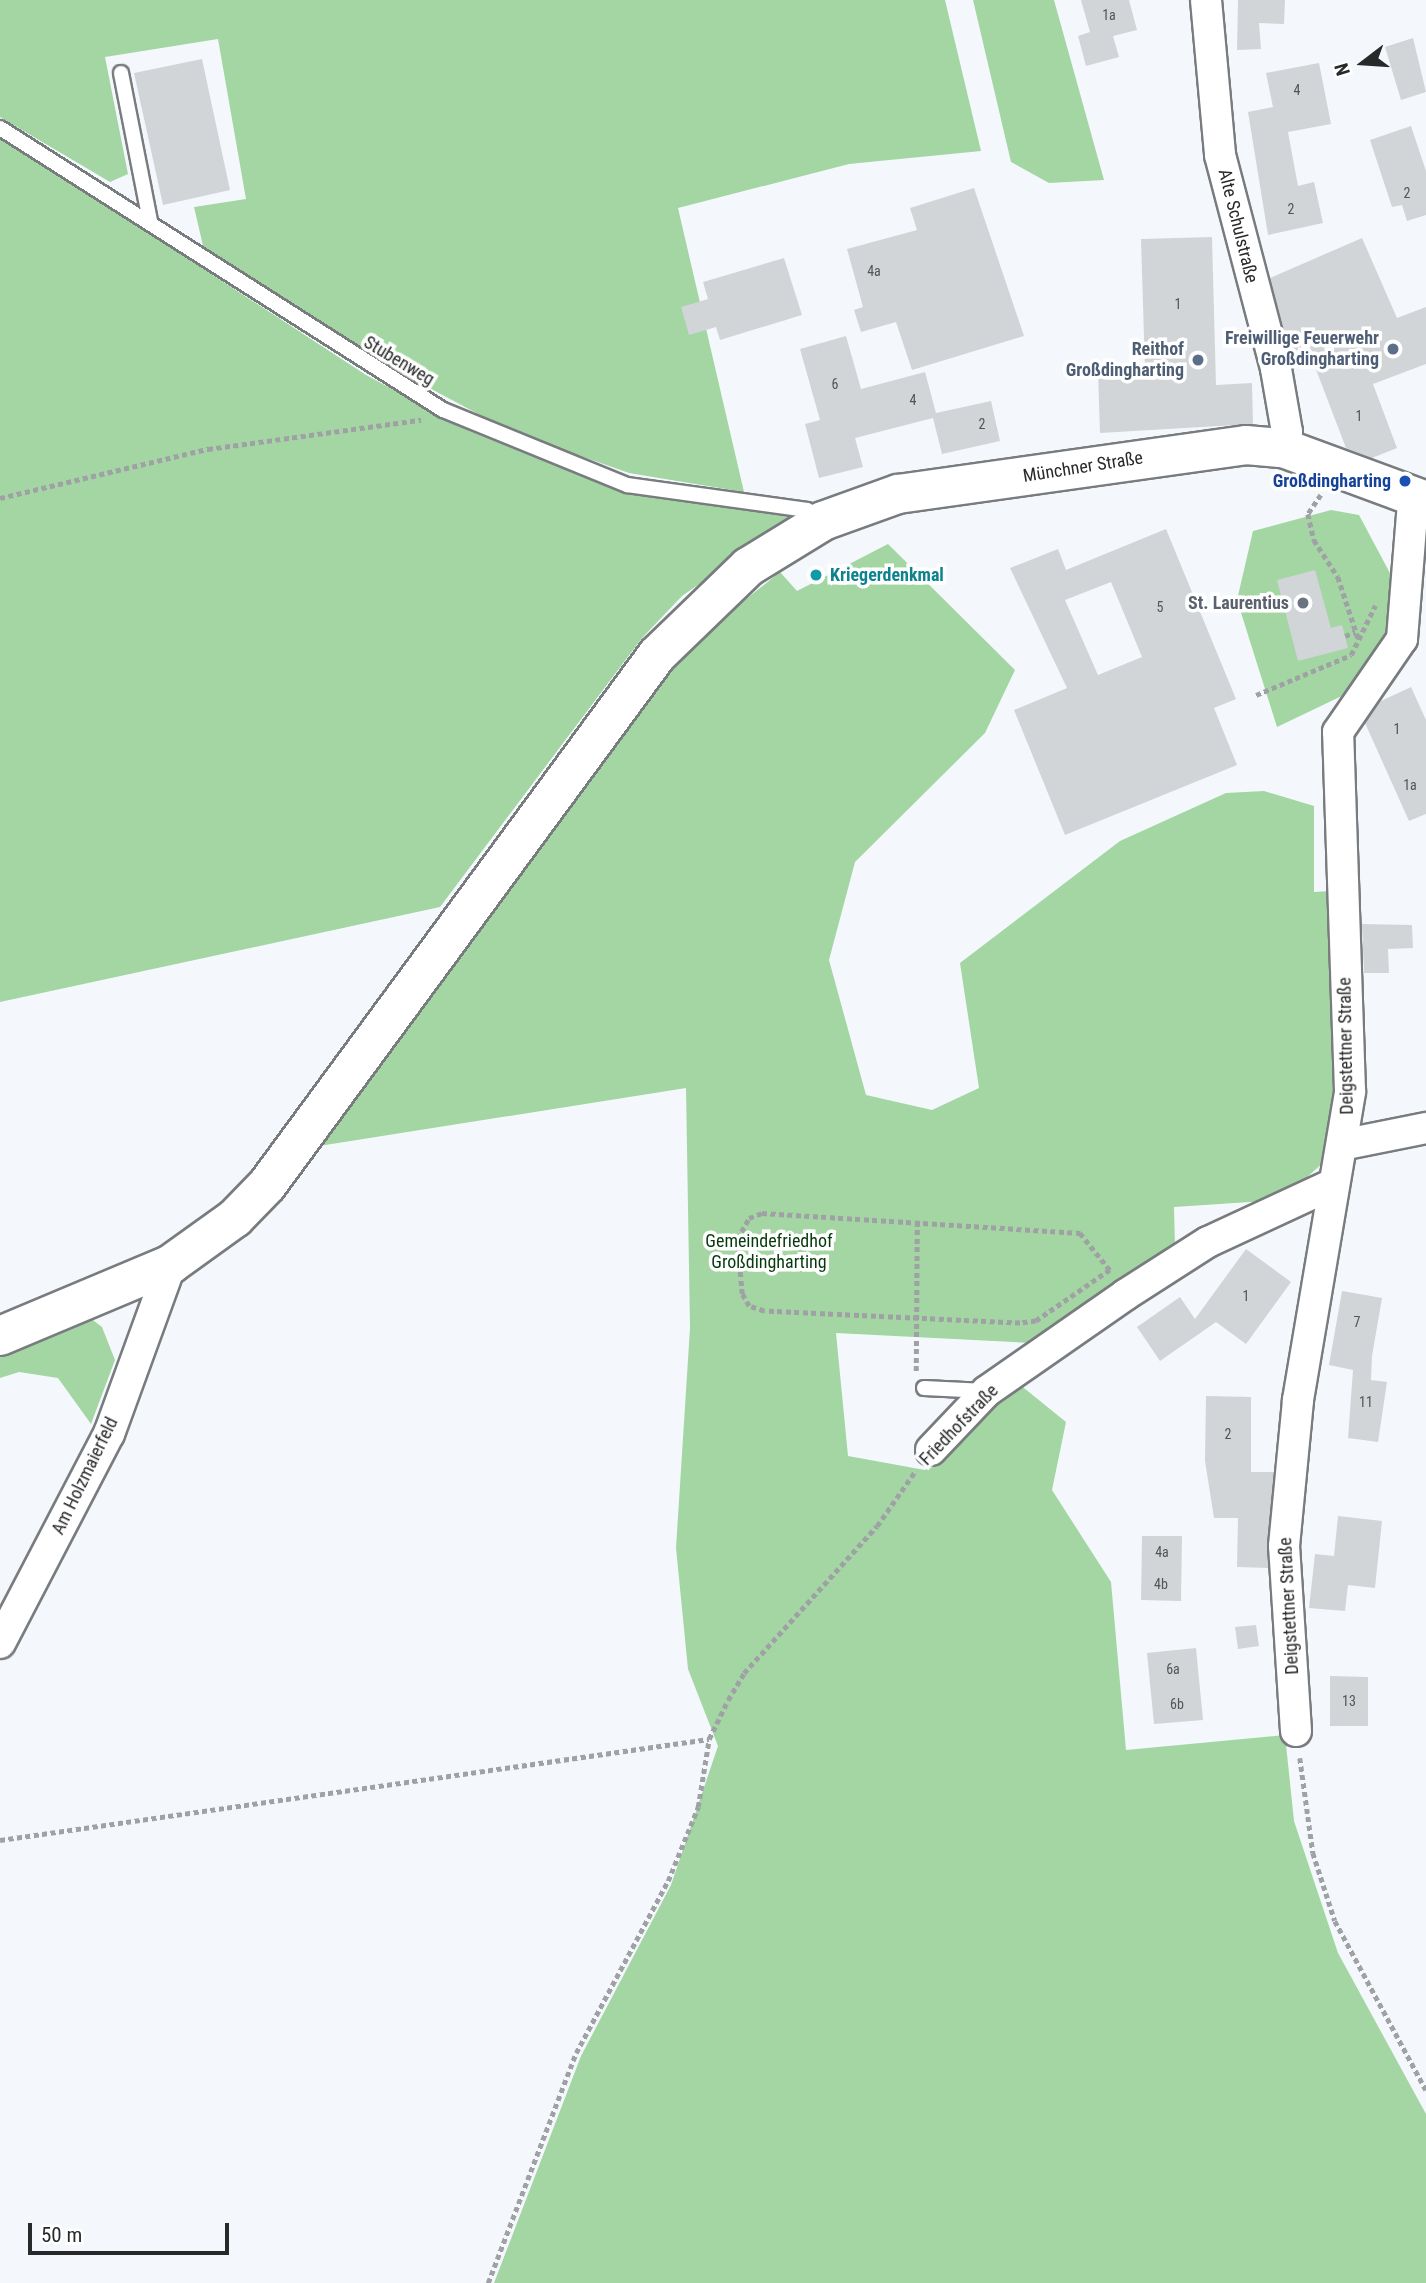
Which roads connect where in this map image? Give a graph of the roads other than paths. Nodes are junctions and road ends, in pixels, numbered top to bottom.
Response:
1 (1206, 0) edge
2 (121, 73) dead end
3 (0, 128) edge
4 (150, 221) junction
5 (1283, 448) junction
6 (1420, 502) edge
7 (822, 521) junction
8 (1426, 1128) edge
9 (1346, 1144) junction
10 (1331, 1185) junction
11 (171, 1264) junction
12 (0, 1336) edge
13 (924, 1388) road end
14 (987, 1391) junction
15 (931, 1450) road end
16 (0, 1643) edge
17 (1296, 1731) road end

1 - 5 street, Alte Schulstraße
2 - 4 lane
3 - 4 lane, Stubenweg
4 - 7 lane, Stubenweg
5 - 6 street, Münchner Straße
5 - 7 street, Münchner Straße
6 - 9 street, Deigstettner Straße
7 - 11 street, Münchner Straße
8 - 9 street
9 - 10 street, Deigstettner Straße
10 - 14 street, Friedhofstraße
10 - 17 street, Deigstettner Straße
11 - 12 street, Münchner Straße
11 - 16 street, Am Holzmaierfeld
13 - 14 lane
14 - 15 street, Friedhofstraße

